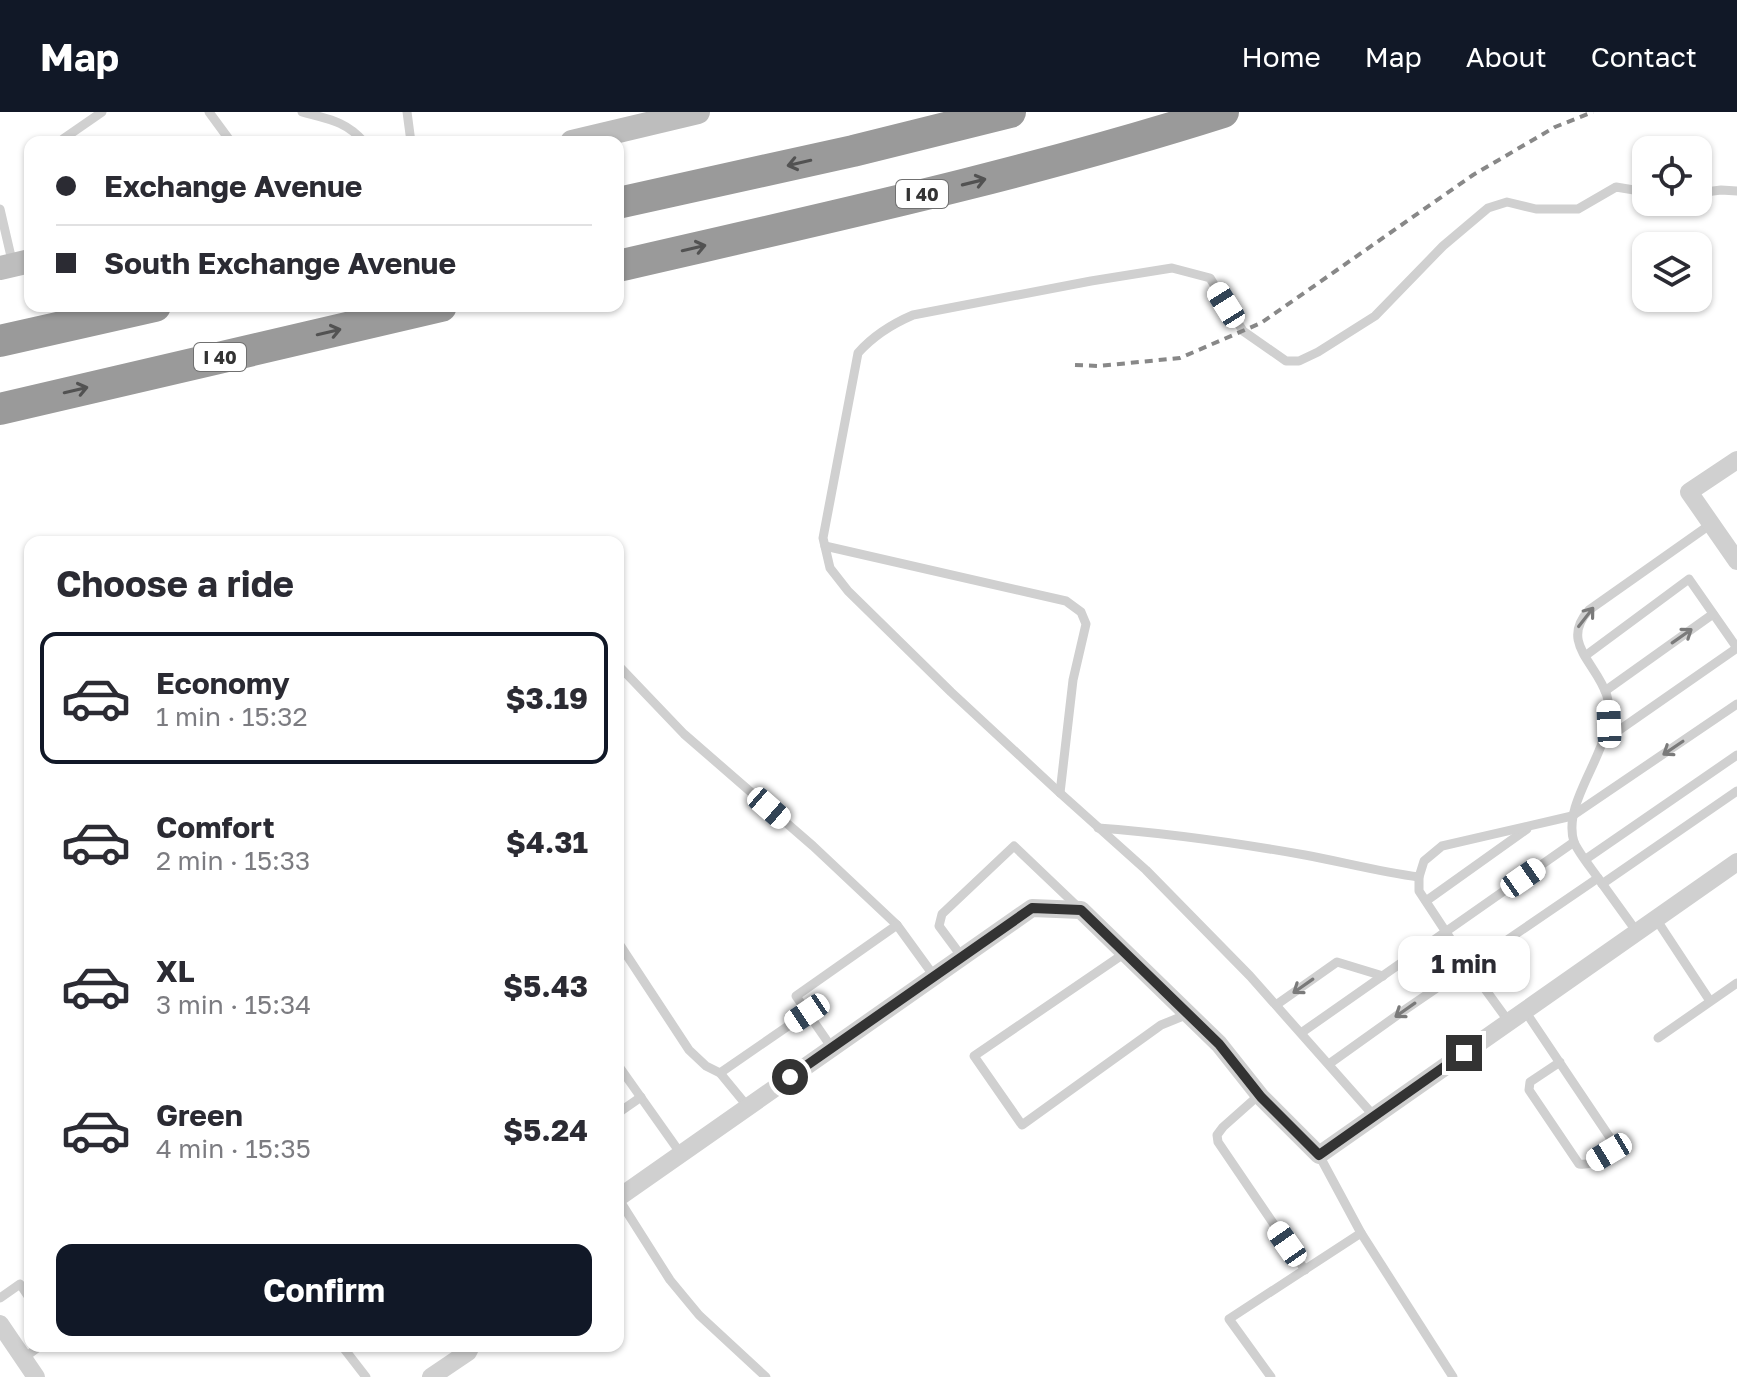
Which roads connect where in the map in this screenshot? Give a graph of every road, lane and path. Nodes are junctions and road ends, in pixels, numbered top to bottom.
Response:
1 (102, 112) edge
2 (209, 112) edge
3 (302, 112) edge
4 (407, 112) edge
5 (698, 112) edge
6 (954, 112) edge
7 (1010, 112) edge
8 (1223, 112) edge
9 (67, 136) edge
10 (227, 136) edge
11 (359, 136) edge
12 (410, 136) edge
13 (597, 136) edge
14 (853, 151) junction
15 (1632, 190) edge
16 (1712, 191) edge
17 (1737, 191) edge
18 (624, 202) edge
19 (0, 209) edge
20 (14, 265) edge
21 (624, 265) edge
22 (128, 312) edge
23 (415, 312) edge
24 (0, 341) edge
25 (0, 409) edge
26 (1737, 460) edge
27 (1711, 524) junction
28 (825, 546) junction
29 (1737, 561) edge
30 (1713, 614) junction
31 (1737, 648) edge
32 (1585, 656) junction
33 (624, 671) edge
34 (1605, 691) junction
35 (1737, 704) edge
36 (1602, 742) junction
37 (1737, 755) edge
38 (1737, 791) edge
39 (1060, 793) junction
40 (1572, 816) junction
41 (1531, 826) junction
42 (1098, 828) junction
43 (1574, 842) junction
44 (1586, 859) junction
45 (1737, 862) edge
46 (1419, 877) junction
47 (1600, 881) junction
48 (1426, 901) junction
49 (1081, 910) junction
50 (1656, 919) junction
51 (897, 925) junction
52 (1446, 932) junction
53 (1637, 932) junction
54 (624, 951) edge
55 (1125, 953) junction
56 (962, 957) junction
57 (1469, 967) junction
58 (934, 976) junction
59 (1383, 976) junction
60 (1737, 983) edge
61 (1710, 1001) junction
62 (1276, 1005) junction
63 (1525, 1011) junction
64 (807, 1013) junction
65 (1188, 1014) junction
66 (1509, 1022) junction
67 (1301, 1033) junction
68 (1658, 1038) dead end
69 (832, 1048) junction
70 (1560, 1062) junction
71 (1329, 1064) junction
72 (624, 1073) edge
73 (720, 1073) junction
74 (1259, 1095) junction
75 (641, 1097) junction
76 (748, 1107) junction
77 (624, 1109) edge
78 (1374, 1116) junction
79 (681, 1154) junction
80 (1319, 1155) junction
81 (624, 1194) edge
82 (624, 1207) edge
83 (1361, 1233) junction
84 (1305, 1270) junction
85 (24, 1290) edge
86 (0, 1298) edge
87 (0, 1324) edge
88 (32, 1352) edge
89 (347, 1352) edge
90 (463, 1352) edge
91 (24, 1358) junction
92 (36, 1377) edge
93 (366, 1377) edge
94 (431, 1377) edge
95 (766, 1377) edge
96 (1271, 1377) edge
97 (1453, 1377) edge

1 - 9 lane
2 - 10 lane
3 - 11 lane
4 - 12 lane
5 - 13 main road
6 - 14 highway
7 - 14 highway
21 -> 8 highway, I 40
14 -> 18 highway
15 - 28 lane
16 - 17 lane
19 - 20 lane
22 - 24 highway
25 -> 23 highway, I 40
26 - 27 street
27 - 29 street
32 -> 27 lane
28 - 39 lane
28 - 39 lane
30 - 31 lane
30 - 32 lane
34 -> 30 lane
31 - 36 lane
32 - 34 lane
33 - 51 lane
34 - 36 lane
35 -> 40 lane
36 - 40 lane
37 - 44 lane
38 - 47 lane
39 - 42 lane
40 - 41 lane
40 - 43 lane
41 - 46 lane
41 - 48 lane
42 - 46 lane
42 - 62 lane
43 - 44 lane
43 - 52 lane
44 - 47 lane
45 - 50 street
46 - 48 lane
47 - 53 lane
47 - 57 lane
48 - 52 lane
49 - 55 street
49 - 56 street
49 - 56 lane
50 - 53 street
50 - 61 lane
51 - 58 lane
51 - 64 lane
52 - 57 lane
52 - 59 lane
53 - 63 street
54 - 73 lane
55 - 65 street
55 - 65 lane
56 - 58 street
57 - 66 lane
57 -> 71 lane
58 - 69 street
59 -> 62 lane
59 - 67 lane
60 - 61 lane
61 - 68 lane
62 - 67 lane
63 - 66 street
63 - 70 lane
64 - 69 lane
64 - 73 lane
65 - 74 street
66 - 78 street
67 - 71 lane
69 - 76 street
70 - 70 lane
71 - 78 lane
72 - 75 lane
73 - 76 lane
74 - 80 street
74 - 84 lane
75 - 77 lane
75 - 79 lane
76 - 79 street
78 - 80 street
79 - 81 street
80 - 83 lane
82 - 95 lane
83 - 84 lane
83 - 97 lane
84 - 96 lane
85 - 86 lane
87 - 91 street
88 - 91 lane
89 - 93 lane
90 - 94 street
91 - 92 street

